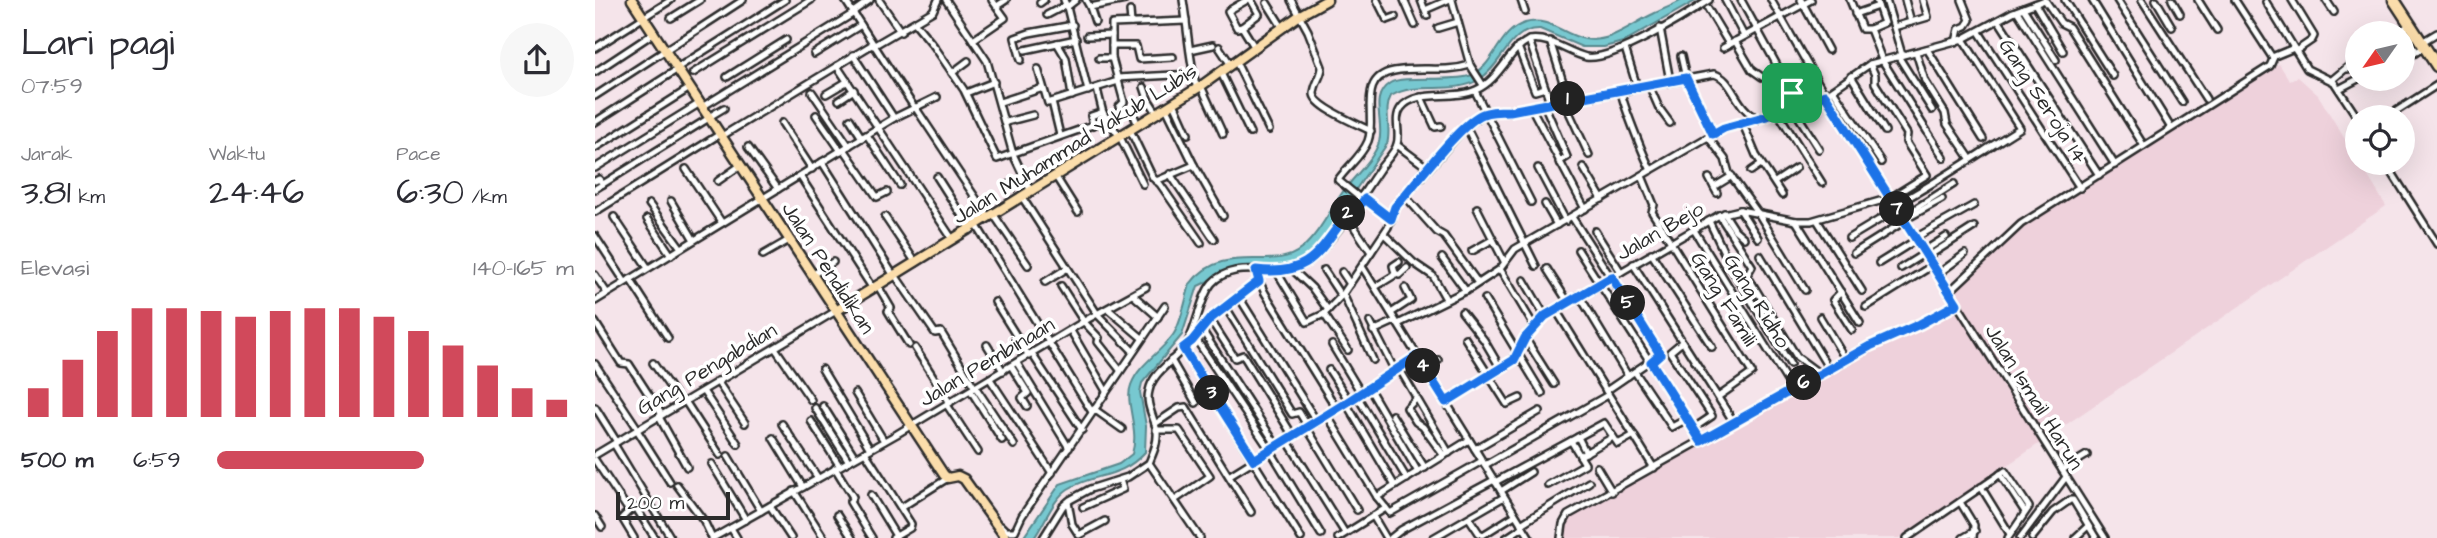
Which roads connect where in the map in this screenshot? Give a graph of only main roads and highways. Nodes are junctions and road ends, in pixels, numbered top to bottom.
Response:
1 (632, 0) edge
2 (1327, 0) edge
3 (2394, 0) edge
4 (2434, 54) edge
5 (2437, 66) edge
6 (836, 311) junction
7 (1003, 536) edge

1 - 6 main road, Jalan Pendidikan
2 - 6 main road, Jalan Muhammad Yakub Lubis
3 - 4 highway
4 - 5 highway
6 - 7 main road, Jalan Pendidikan

